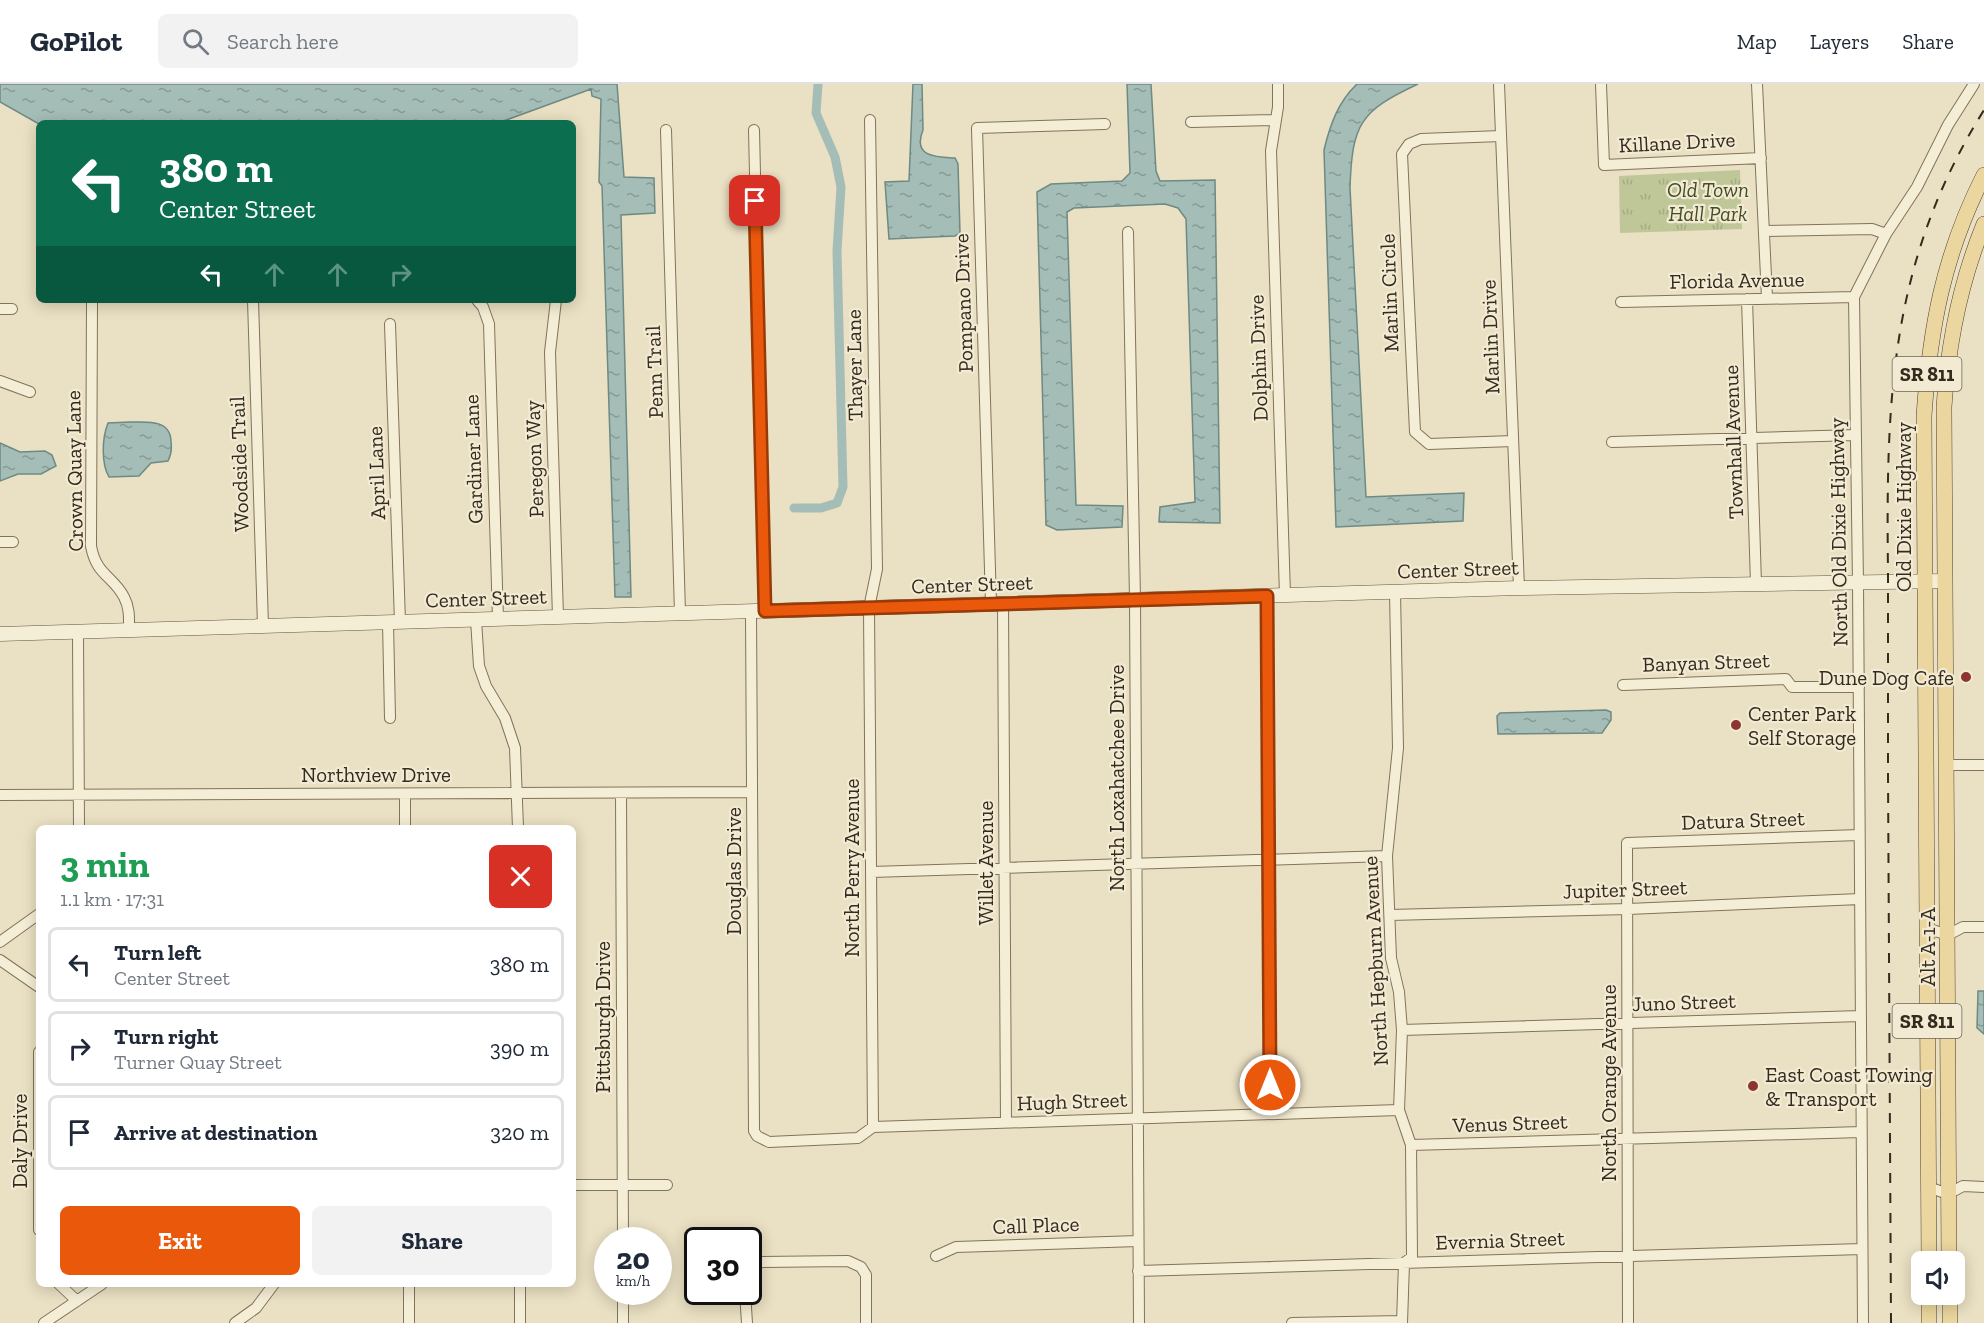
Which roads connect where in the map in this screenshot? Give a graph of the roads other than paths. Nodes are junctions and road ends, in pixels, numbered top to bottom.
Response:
1 (1278, 84) edge
2 (1499, 84) edge
3 (1601, 84) edge
4 (1757, 84) edge
5 (1974, 84) edge
6 (870, 120) dead end
7 (1276, 120) junction
8 (1191, 122) dead end
9 (1105, 124) dead end
10 (666, 130) dead end
11 (754, 130) dead end
12 (1501, 136) junction
13 (1761, 158) junction
14 (1984, 176) edge
15 (1984, 224) edge
16 (1764, 231) junction
17 (1128, 232) dead end
18 (1886, 234) junction
19 (1854, 297) junction
20 (1767, 298) junction
21 (1747, 299) junction
22 (1621, 302) dead end
23 (92, 303) edge
24 (254, 303) edge
25 (480, 303) edge
26 (555, 303) edge
27 (0, 309) edge
28 (12, 309) dead end
29 (390, 324) dead end
30 (0, 381) edge
31 (30, 392) dead end
32 (1856, 435) junction
33 (1753, 438) junction
34 (1513, 441) junction
35 (1612, 442) dead end
36 (0, 542) edge
37 (13, 542) dead end
38 (1945, 581) junction
39 (1924, 582) junction
40 (1858, 583) junction
41 (1756, 584) junction
42 (1519, 588) junction
43 (1395, 592) junction
44 (1285, 595) junction
45 (1267, 596) junction
46 (1135, 600) junction
47 (997, 604) junction
48 (869, 608) junction
49 (758, 611) junction
50 (680, 613) junction
51 (558, 617) junction
52 (498, 619) junction
53 (476, 620) junction
54 (394, 622) junction
55 (263, 626) junction
56 (129, 630) junction
57 (78, 632) junction
58 (0, 634) edge
59 (1623, 685) dead end
60 (1859, 687) junction
61 (390, 718) dead end
62 (1947, 765) junction
63 (1984, 765) edge
64 (752, 792) junction
65 (518, 793) junction
66 (621, 793) junction
67 (405, 794) junction
68 (0, 795) edge
69 (79, 795) junction
70 (1946, 813) joint
71 (79, 825) edge
72 (405, 825) edge
73 (518, 825) edge
74 (1859, 835) junction
75 (1627, 843) joint
76 (1927, 849) joint
77 (1387, 856) junction
78 (1269, 859) junction
79 (1136, 863) junction
80 (1004, 867) junction
81 (871, 872) junction
82 (1860, 899) junction
83 (1628, 909) junction
84 (1390, 915) junction
85 (36, 916) edge
86 (1984, 927) edge
87 (1926, 928) junction
88 (1948, 935) junction
89 (0, 942) edge
90 (0, 960) edge
91 (36, 985) edge
92 (1861, 1016) junction
93 (1628, 1024) junction
94 (1402, 1030) junction
95 (1399, 1110) junction
96 (1270, 1114) junction
97 (1138, 1119) junction
98 (1006, 1123) junction
99 (873, 1127) junction
100 (754, 1131) joint
101 (1861, 1132) junction
102 (1628, 1139) junction
103 (1411, 1145) junction
104 (576, 1185) edge
105 (622, 1185) junction
106 (667, 1185) dead end
107 (1928, 1187) junction
108 (1984, 1187) edge
109 (1948, 1194) junction
110 (623, 1227) edge
111 (1138, 1241) junction
112 (1862, 1249) junction
113 (1929, 1251) edge
114 (1949, 1251) edge
115 (936, 1256) dead end
116 (1628, 1256) junction
117 (762, 1262) edge
118 (1404, 1263) junction
119 (1138, 1270) junction
120 (62, 1287) edge
121 (98, 1287) edge
122 (272, 1287) edge
123 (409, 1287) edge
124 (520, 1287) edge
125 (77, 1301) junction
126 (623, 1305) edge
127 (746, 1305) edge
128 (1950, 1305) edge
129 (1402, 1322) edge
130 (44, 1323) edge
131 (235, 1323) edge
132 (409, 1323) edge
133 (520, 1323) edge
134 (623, 1323) edge
135 (747, 1323) edge
136 (866, 1323) edge
137 (1139, 1323) edge
138 (1292, 1323) edge
139 (1628, 1323) edge
140 (1863, 1323) edge
141 (1950, 1323) edge

1 - 7 street, Dolphin Drive
2 - 12 street, Marlin Drive
3 - 13 street, Killane Drive
4 - 13 street
5 - 18 street, North Old Dixie Highway
6 - 48 street, Thayer Lane
7 - 8 street
7 - 44 street, Dolphin Drive
9 - 47 street, Pompano Drive
10 - 50 street, Penn Trail
11 - 49 street, Douglas Drive
12 - 34 street, Marlin Drive
12 - 34 street, Marlin Circle
13 - 16 street
14 - 39 main road, Old Dixie Highway / SR 811
15 - 38 main road, Old Dixie Highway / SR 811
16 - 18 street
16 - 20 street
17 - 46 street, North Loxahatchee Drive
18 - 19 street, North Old Dixie Highway
19 - 20 street, Florida Avenue
19 - 32 street, North Old Dixie Highway
20 - 21 street, Florida Avenue
21 - 22 street, Florida Avenue
21 - 33 street, Townhall Avenue
23 - 56 street, Crown Quay Lane
24 - 55 street, Woodside Trail
25 - 52 street, Gardiner Lane
26 - 51 street, Peregon Way
27 - 28 street
29 - 54 street, April Lane
30 - 31 street
32 - 33 street
32 - 40 street, North Old Dixie Highway
33 - 35 street
33 - 41 street, Townhall Avenue
34 - 42 street, Marlin Drive
36 - 37 street
38 - 39 street, Center Street
38 - 62 main road, Old Dixie Highway / SR 811
39 - 40 street, Center Street
39 - 76 main road, Old Dixie Highway / SR 811
40 - 41 street, Center Street
40 - 60 street, North Old Dixie Highway
41 - 42 street, Center Street
42 - 43 street, Center Street
43 - 44 street, Center Street
43 - 77 street, North Hepburn Avenue
44 - 45 street, Center Street
45 - 46 street, Center Street
45 - 78 street
46 - 47 street, Center Street
46 - 79 street, North Loxahatchee Drive
47 - 48 street, Center Street
47 - 80 street, Willet Avenue
48 - 49 street, Center Street
48 - 81 street, North Perry Avenue
49 - 50 street, Center Street
49 - 64 street, Douglas Drive
50 - 51 street, Center Street
51 - 52 street, Center Street
52 - 53 street, Center Street
53 - 54 street, Center Street
53 - 65 street
54 - 55 street, Center Street
54 - 61 street, April Lane
55 - 56 street, Center Street
56 - 57 street, Center Street
57 - 58 street, Center Street
57 - 69 street
59 - 60 street, Banyan Street
60 - 74 street, North Old Dixie Highway
62 - 63 street
62 - 70 main road, Old Dixie Highway / SR 811
64 - 66 street, Northview Drive
64 - 100 street, Douglas Drive
65 - 66 street, Northview Drive
65 - 67 street, Northview Drive
65 - 73 street
66 - 105 street, Pittsburgh Drive
67 - 69 street, Northview Drive
67 - 72 street
68 - 69 street, Northview Drive
69 - 71 street
70 - 88 main road, Alt A-1-A / SR 811
74 - 75 street, Datura Street
74 - 82 street, North Old Dixie Highway
75 - 83 street, North Orange Avenue
76 - 87 main road, Alt A-1-A / SR 811
77 - 78 street
77 - 84 street, North Hepburn Avenue
78 - 79 street
78 - 96 street
79 - 80 street
79 - 97 street, North Loxahatchee Drive
80 - 81 street
80 - 98 street, Willet Avenue
81 - 99 street, North Perry Avenue
82 - 83 street, Jupiter Street
82 - 92 street, North Old Dixie Highway
83 - 84 street, Jupiter Street
83 - 93 street, North Orange Avenue
84 - 94 street, North Hepburn Avenue
85 - 89 street
86 - 88 street
87 - 88 street
87 - 107 main road, Alt A-1-A / SR 811
88 - 109 main road, Alt A-1-A / SR 811
90 - 91 street
92 - 93 street, Juno Street
92 - 101 street, North Old Dixie Highway
93 - 94 street, Juno Street
93 - 102 street, North Orange Avenue
94 - 95 street, North Hepburn Avenue
95 - 96 street, Hugh Street
95 - 103 street, North Hepburn Avenue
96 - 97 street, Hugh Street
97 - 98 street, Hugh Street
97 - 111 street, North Loxahatchee Drive
98 - 99 street, Hugh Street
99 - 100 street, Hugh Street
101 - 102 street, Venus Street
101 - 112 street, North Old Dixie Highway
102 - 103 street, Venus Street
102 - 116 street, North Orange Avenue
103 - 118 street, North Hepburn Avenue
104 - 105 street
105 - 106 street
105 - 110 street, Pittsburgh Drive
107 - 109 street
107 - 113 main road, Alt A-1-A / SR 811
108 - 109 street
109 - 114 main road, Alt A-1-A / SR 811
111 - 115 street, Call Place
111 - 119 street, North Loxahatchee Drive
112 - 116 street, Evernia Street
112 - 140 street, North Old Dixie Highway
116 - 118 street, Evernia Street
116 - 139 street, North Orange Avenue
117 - 136 street
118 - 119 street, Evernia Street
118 - 129 street, North Hepburn Avenue
119 - 137 street, North Loxahatchee Drive
120 - 125 street
121 - 125 street
122 - 131 street
123 - 132 street
124 - 133 street
125 - 130 street
126 - 134 street
127 - 135 street
128 - 141 main road
129 - 138 street

